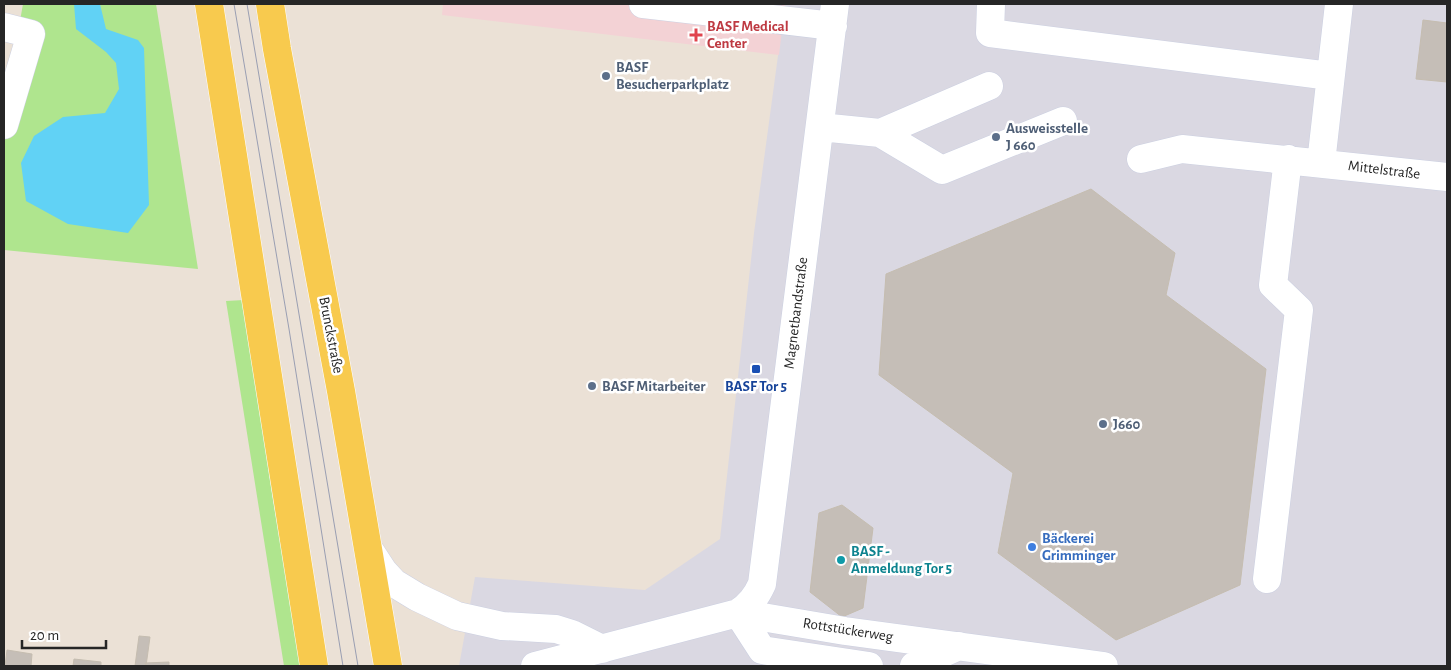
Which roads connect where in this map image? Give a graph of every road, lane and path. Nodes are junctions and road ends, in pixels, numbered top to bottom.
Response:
1 (209, 4) edge
2 (270, 4) edge
3 (643, 4) edge
4 (991, 4) edge
5 (1339, 4) edge
6 (834, 15) edge
7 (4, 27) edge
8 (1330, 76) junction
9 (988, 86) dead end
10 (1063, 121) dead end
11 (4, 125) edge
12 (820, 128) junction
13 (880, 133) junction
14 (1141, 159) dead end
15 (1288, 159) junction
16 (1321, 163) junction
17 (1447, 178) edge
18 (368, 548) junction
19 (1267, 579) dead end
20 (738, 613) junction
21 (908, 640) junction
22 (959, 646) junction
23 (602, 649) junction
24 (314, 666) edge
25 (388, 666) edge
26 (534, 666) edge
27 (574, 666) edge
28 (869, 666) edge
29 (904, 666) edge
30 (914, 666) edge
31 (1104, 666) edge

1 - 24 main road
2 - 18 main road, Brunckstraße
3 - 6 street
4 - 8 street
5 - 8 street
6 - 12 street, Magnetbandstraße
7 - 11 street
8 - 16 street
9 - 13 street
10 - 13 street
12 - 13 street
12 - 20 street, Magnetbandstraße
14 - 15 street, Mittelstraße
15 - 16 street, Mittelstraße
15 - 19 street
16 - 17 street, Mittelstraße
18 - 23 street
18 - 25 main road, Brunckstraße
20 - 21 street, Rottstückerweg
20 - 23 street, Rottstückerweg
20 - 28 street
21 - 22 street, Rottstückerweg
21 - 29 street
22 - 30 street
22 - 31 street, Rottstückerweg
23 - 26 street, Rottstückerweg
23 - 27 street

